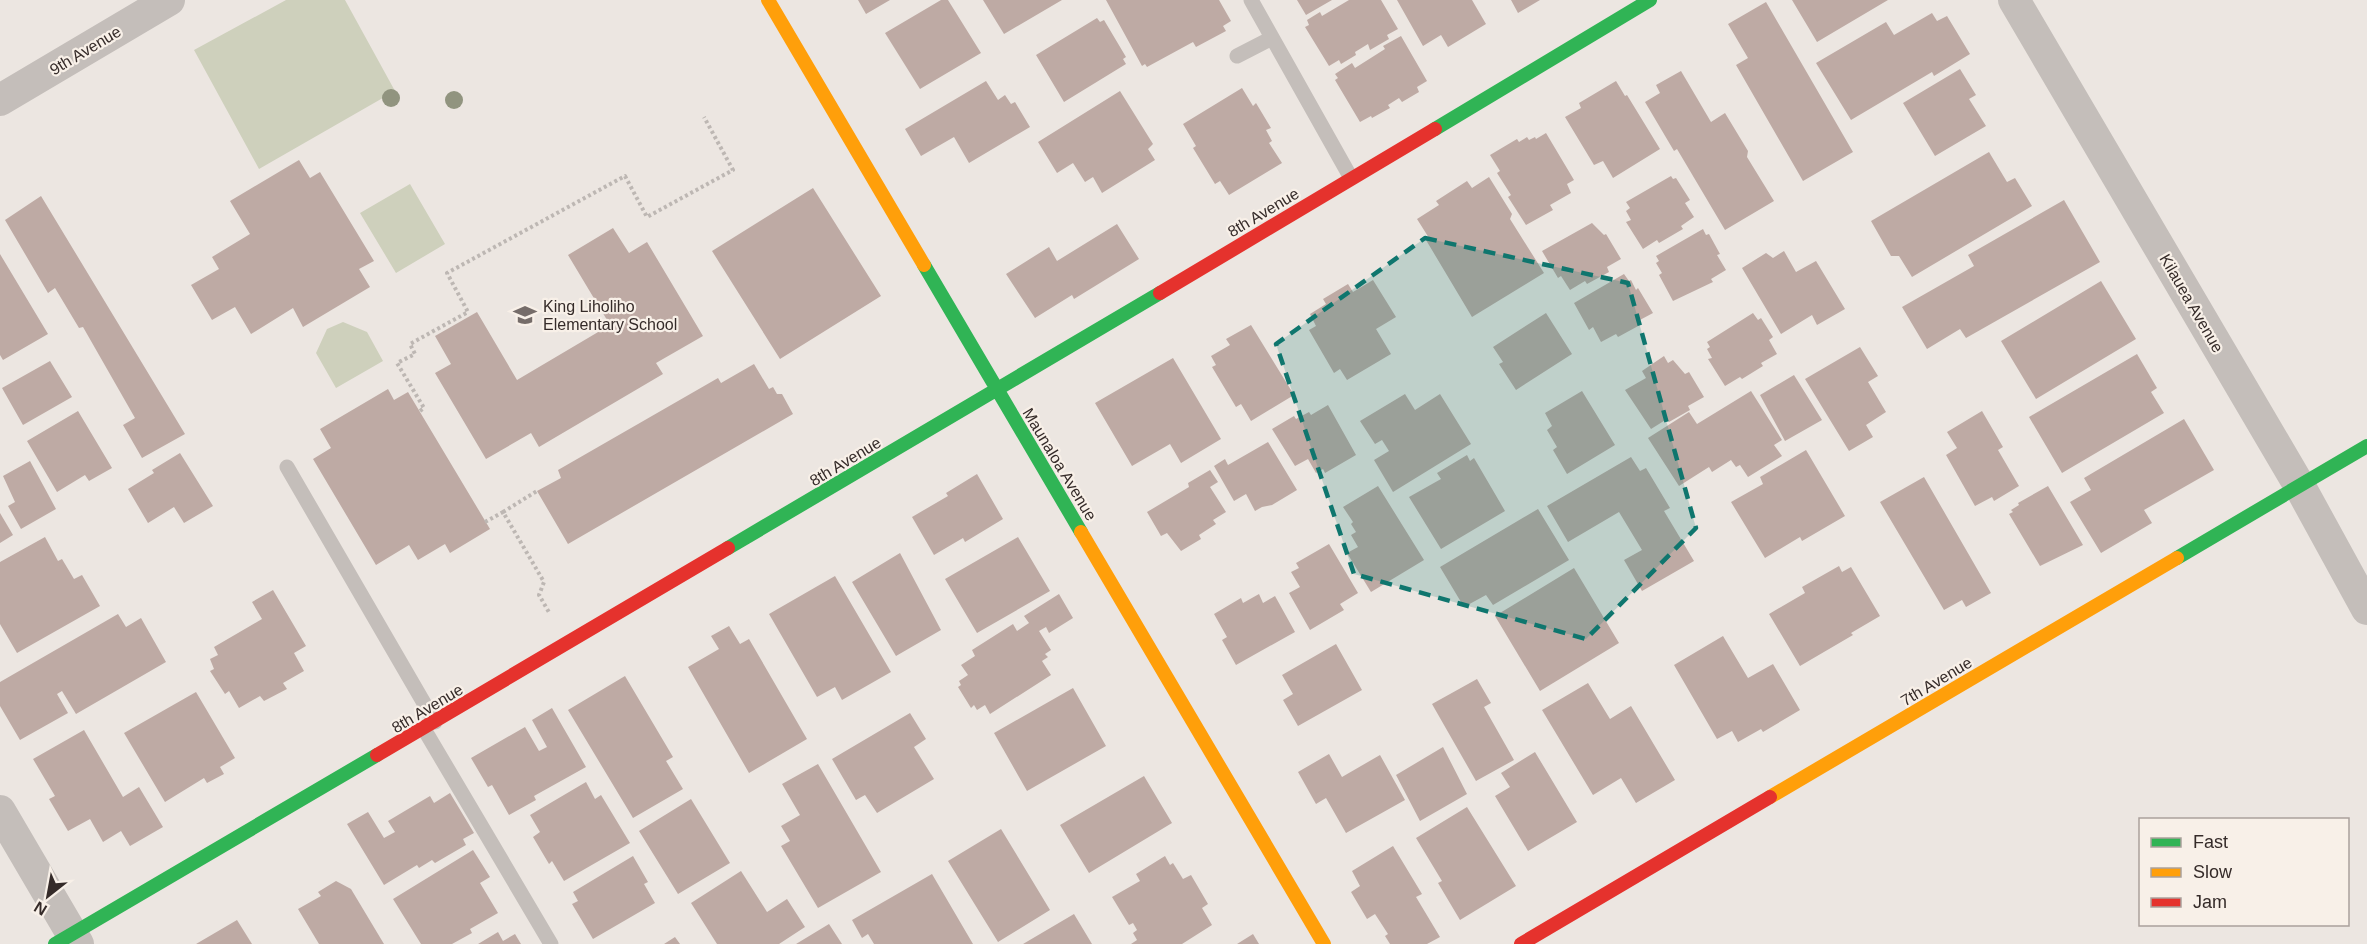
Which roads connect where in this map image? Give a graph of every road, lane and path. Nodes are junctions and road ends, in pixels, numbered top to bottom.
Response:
1 (169, 0) edge
2 (768, 0) edge
3 (1251, 0) edge
4 (1650, 0) edge
5 (2014, 0) edge
6 (1272, 38) junction
7 (1237, 56) dead end
8 (0, 100) edge
9 (704, 117) dead end
10 (1352, 178) junction
11 (997, 390) junction
12 (420, 411) dead end
13 (2367, 446) edge
14 (287, 467) dead end
15 (2299, 485) junction
16 (537, 491) dead end
17 (503, 512) junction
18 (485, 522) dead end
19 (2367, 609) edge
20 (552, 617) dead end
21 (429, 725) junction
22 (0, 811) edge
23 (68, 941) edge
24 (550, 944) edge
25 (1324, 944) edge
26 (1521, 944) edge

1 - 8 street, 9th Avenue
2 - 11 street, Maunaloa Avenue
3 - 6 lane
4 - 10 street, 8th Avenue
5 - 15 street, Kilauea Avenue
6 - 7 lane
6 - 10 lane
9 - 12 path
10 - 11 street, 8th Avenue
11 - 21 street, 8th Avenue
11 - 25 street, Maunaloa Avenue
13 - 15 street, 7th Avenue
14 - 21 lane
15 - 19 street, Kilauea Avenue
15 - 26 street, 7th Avenue
16 - 17 path
17 - 18 path
17 - 20 path
21 - 23 street, 8th Avenue
21 - 24 lane
22 - 23 street

